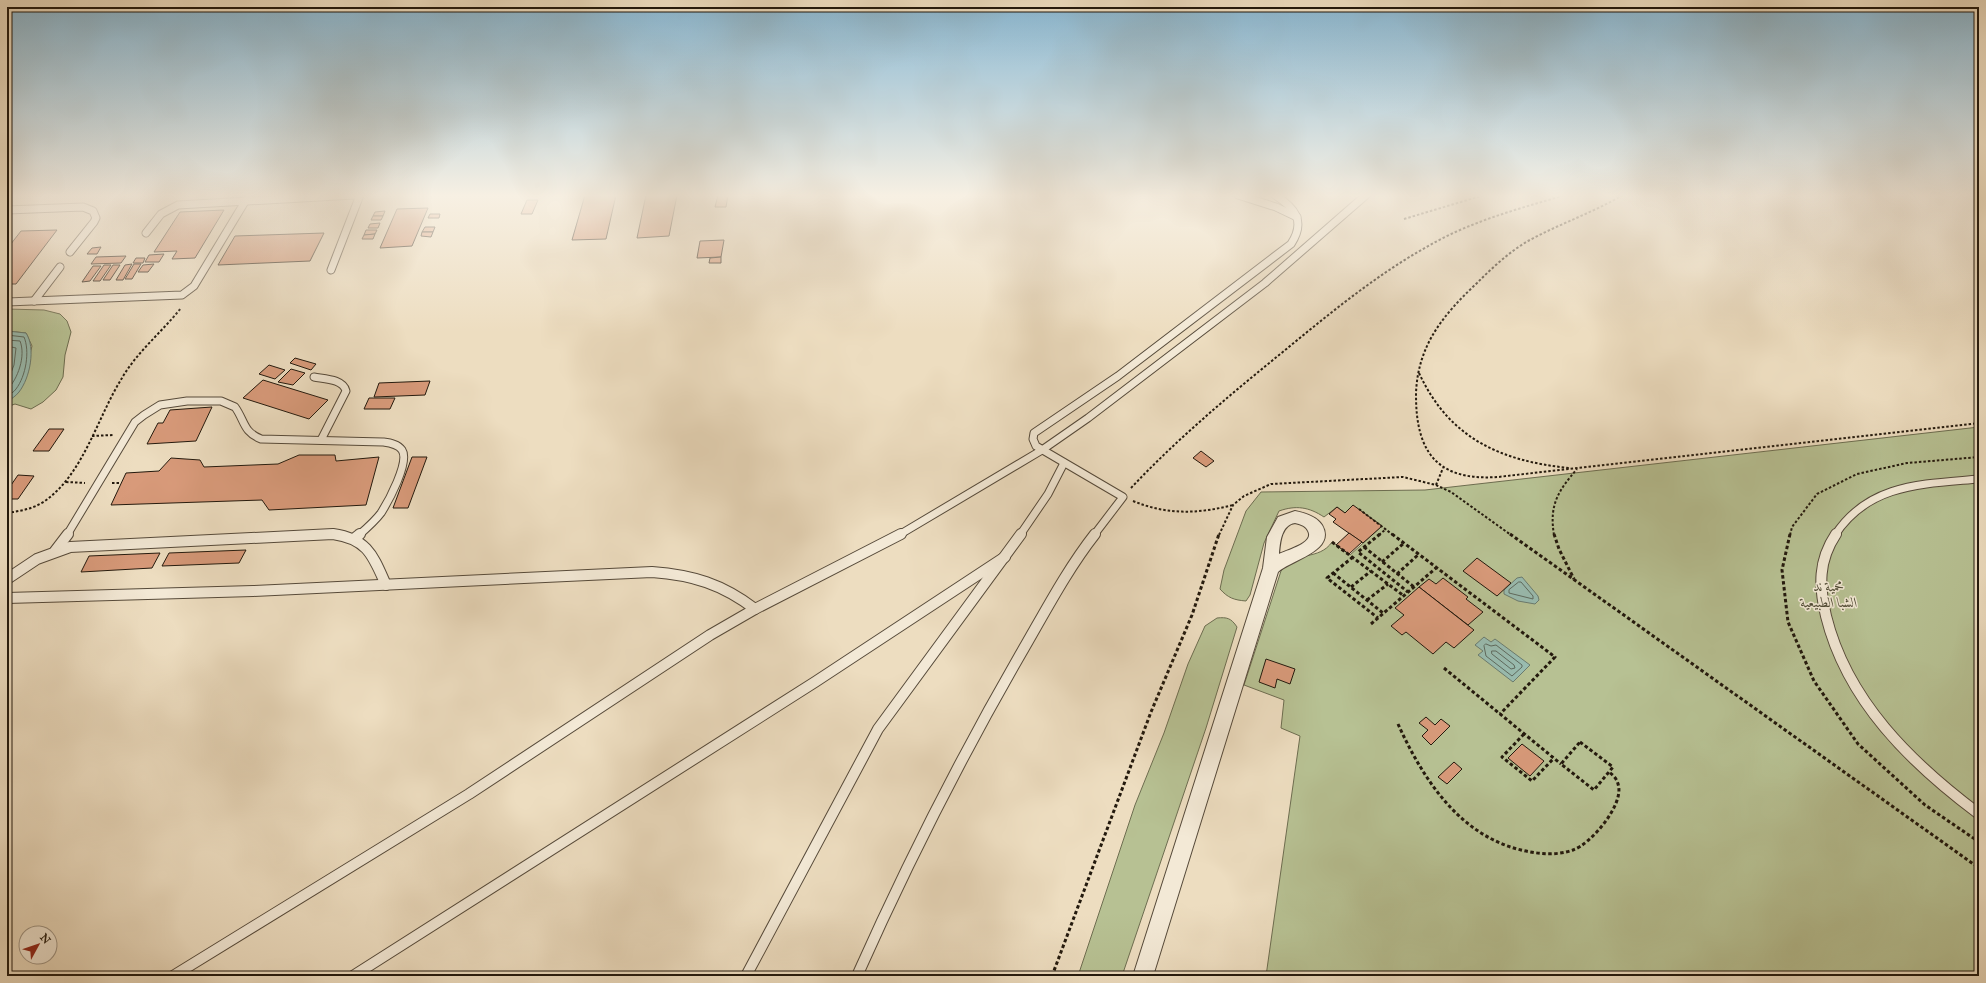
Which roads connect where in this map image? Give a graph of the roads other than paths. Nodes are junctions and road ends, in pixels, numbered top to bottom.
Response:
1 (79, 241) edge
2 (221, 241) edge
3 (342, 241) edge
4 (1293, 241) edge
5 (1313, 241) edge
6 (70, 252) dead end
7 (60, 267) dead end
8 (331, 270) dead end
9 (34, 301) junction
10 (7, 302) edge
11 (314, 377) dead end
12 (321, 440) junction
13 (1042, 450) junction
14 (1064, 463) junction
15 (1979, 479) edge
16 (355, 538) junction
17 (55, 551) junction
18 (1005, 556) junction
19 (1271, 568) junction
20 (7, 579) edge
21 (386, 585) junction
22 (7, 598) edge
23 (755, 609) junction
24 (1979, 814) edge
25 (173, 976) edge
26 (353, 976) edge
27 (746, 976) edge
28 (857, 976) edge
29 (1143, 976) edge

1 - 6 lane
2 - 9 lane
3 - 8 lane
4 - 13 lane
5 - 13 lane
7 - 9 lane
9 - 10 lane
11 - 12 lane
12 - 16 lane
12 - 17 lane
13 - 14 lane
13 - 23 lane
14 - 18 lane
14 - 28 lane
15 - 24 lane
16 - 17 lane
16 - 21 lane
17 - 20 lane
18 - 26 lane
18 - 27 lane
19 - 19 street
19 - 29 street
21 - 22 lane
21 - 23 lane
23 - 25 lane

